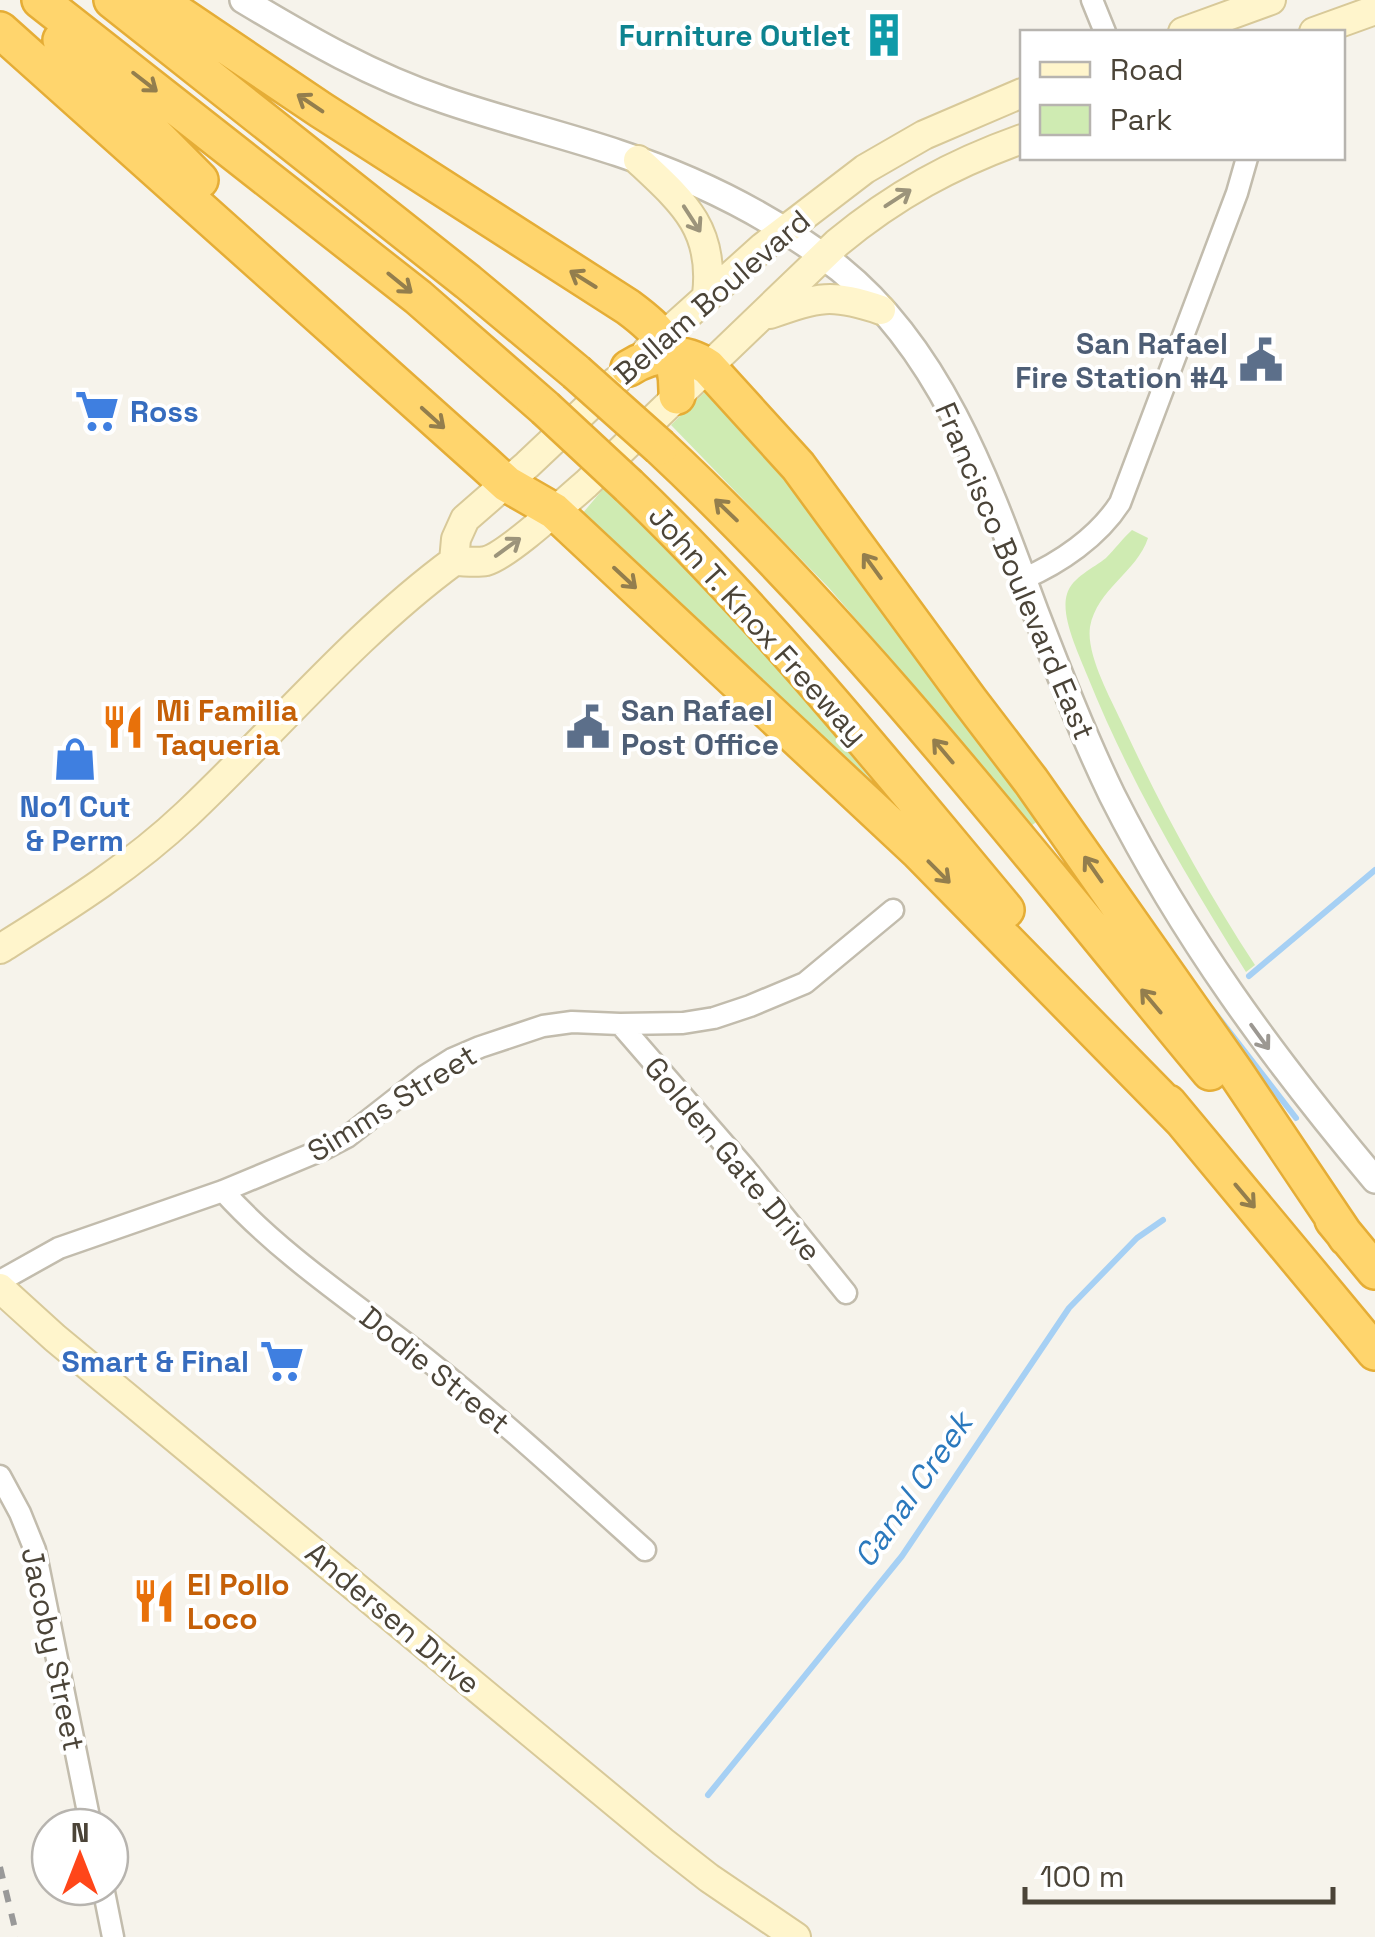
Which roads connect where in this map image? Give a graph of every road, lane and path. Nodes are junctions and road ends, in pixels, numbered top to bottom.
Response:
1 (22, 0) edge
2 (40, 0) edge
3 (112, 0) edge
4 (158, 0) edge
5 (243, 0) edge
6 (1092, 0) edge
7 (1272, 0) edge
8 (1375, 10) edge
9 (1212, 28) edge
10 (0, 30) edge
11 (1104, 30) edge
12 (1320, 30) edge
13 (1020, 95) edge
14 (1020, 139) edge
15 (638, 160) junction
16 (1246, 160) edge
17 (784, 231) junction
18 (823, 257) junction
19 (707, 295) junction
20 (309, 305) junction
21 (881, 310) junction
22 (760, 318) junction
23 (667, 345) junction
24 (708, 367) junction
25 (629, 368) joint
26 (677, 396) junction
27 (507, 484) junction
28 (554, 511) junction
29 (454, 560) junction
30 (1023, 580) junction
31 (893, 910) dead end
32 (0, 949) edge
33 (620, 1024) junction
34 (1183, 1121) junction
35 (1375, 1180) edge
36 (223, 1191) junction
37 (1348, 1238) junction
38 (1375, 1271) edge
39 (0, 1284) edge
40 (846, 1293) dead end
41 (1375, 1352) edge
42 (0, 1476) edge
43 (645, 1550) dead end
44 (87, 1807) edge
45 (107, 1907) edge
46 (113, 1937) edge
47 (796, 1937) edge

1 - 20 highway
2 -> 34 highway, John T. Knox Freeway, bridge
37 -> 3 highway, bridge
23 -> 4 highway
5 - 15 street, Francisco Boulevard East
6 - 11 street
7 - 9 main road
8 - 12 main road
10 - 20 highway
13 - 17 main road, Bellam Boulevard
18 -> 14 main road, Bellam Boulevard
15 - 17 street, Francisco Boulevard East
15 -> 19 main road
16 - 30 street
17 - 18 street, Francisco Boulevard East
17 - 19 main road, Bellam Boulevard
18 - 21 street, Francisco Boulevard East
18 - 22 main road, Bellam Boulevard
19 - 23 main road, Bellam Boulevard
20 -> 27 highway
21 - 22 main road
21 - 30 street, Francisco Boulevard East
22 - 24 main road, Bellam Boulevard
23 - 24 highway
23 - 25 highway
23 - 26 highway
24 - 26 main road, Bellam Boulevard
37 -> 24 highway
25 - 27 main road, Bellam Boulevard
26 - 28 main road, Bellam Boulevard
27 - 28 highway
27 - 29 main road, Bellam Boulevard
29 -> 28 main road, Bellam Boulevard
28 -> 34 highway
29 - 32 main road, Bellam Boulevard
30 -> 35 street, Francisco Boulevard East
31 - 33 street, Simms Street
33 - 36 street, Simms Street
33 - 40 street, Golden Gate Drive
34 -> 41 highway, John T. Knox Freeway
36 - 39 street, Simms Street
36 - 43 street, Dodie Street
37 - 38 highway
39 - 47 main road, Andersen Drive
42 - 44 street, Jacoby Street
45 - 46 street

